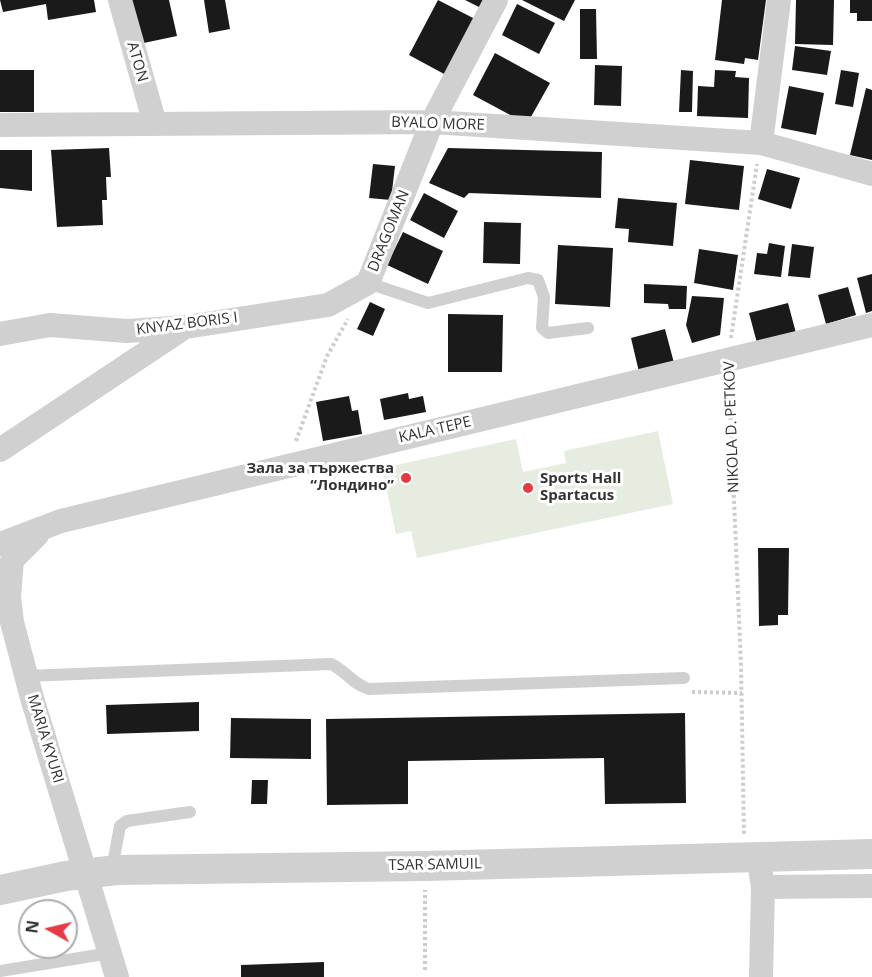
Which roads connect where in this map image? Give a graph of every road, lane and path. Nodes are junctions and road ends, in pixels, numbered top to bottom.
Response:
1 (120, 0) edge
2 (496, 0) edge
3 (779, 0) edge
4 (432, 122) junction
5 (155, 124) junction
6 (0, 125) edge
7 (760, 143) junction
8 (872, 174) edge
9 (368, 283) junction
10 (872, 326) edge
11 (186, 327) junction
12 (588, 328) dead end
13 (0, 334) edge
14 (728, 360) junction
15 (0, 450) edge
16 (288, 465) junction
17 (62, 521) junction
18 (0, 544) edge
19 (0, 633) edge
20 (20, 650) junction
21 (27, 676) junction
22 (684, 678) joint
23 (742, 693) junction
24 (190, 812) dead end
25 (872, 854) edge
26 (751, 856) junction
27 (426, 866) junction
28 (99, 872) junction
29 (872, 886) edge
30 (763, 887) junction
31 (0, 890) edge
32 (110, 953) junction
33 (0, 970) edge
34 (425, 970) dead end
35 (117, 977) edge
36 (761, 977) edge

1 - 5 street, ATON
2 - 4 street, DRAGOMAN
3 - 7 street
4 - 5 street, BYALO MORE
4 - 7 street, BYALO MORE
4 - 9 street, DRAGOMAN
5 - 6 street, BYALO MORE
7 - 8 street, BYALO MORE
7 - 14 path, NIKOLA D. PETKOV
9 - 11 street, KNYAZ BORIS I
9 - 12 lane
9 - 16 path, DRAGOMAN
10 - 14 street, KALA TEPE
11 - 13 street, KNYAZ BORIS I
11 - 15 street
14 - 16 street, KALA TEPE
14 - 23 path, NIKOLA D. PETKOV
16 - 17 street, KALA TEPE
17 - 18 street, KALA TEPE
17 - 20 street, MARIA KYURI
19 - 20 street
20 - 21 street, MARIA KYURI
21 - 22 lane
21 - 28 street, MARIA KYURI
22 - 23 path
23 - 26 path, NIKOLA D. PETKOV
24 - 28 lane
25 - 26 street, TSAR SAMUIL
26 - 27 street, TSAR SAMUIL
26 - 30 street
27 - 28 street, TSAR SAMUIL
27 - 34 path
28 - 31 street, TSAR SAMUIL
28 - 32 street, MARIA KYURI
29 - 30 street
30 - 36 street
32 - 33 lane
32 - 35 street, MARIA KYURI

